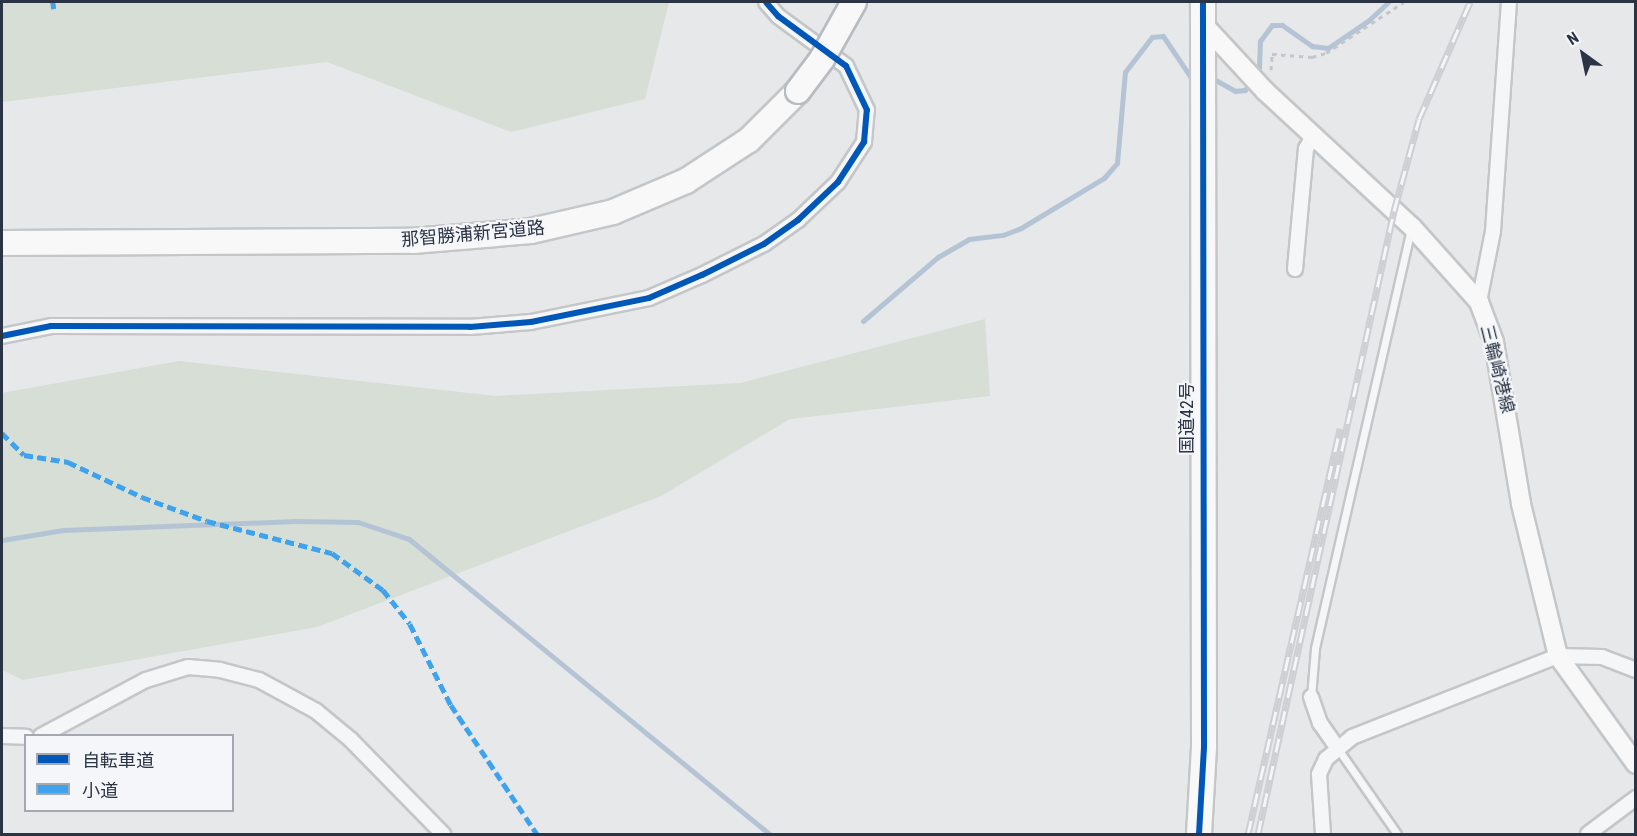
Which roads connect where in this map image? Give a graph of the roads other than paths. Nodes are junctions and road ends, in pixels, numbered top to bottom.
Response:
1 (766, 2) edge
2 (854, 2) edge
3 (1509, 2) edge
4 (1203, 13) edge
5 (1313, 136) junction
6 (1412, 227) junction
7 (2, 243) edge
8 (1294, 268) dead end
9 (1479, 302) junction
10 (2, 336) edge
11 (1558, 656) junction
12 (1635, 670) edge
13 (1311, 697) joint
14 (43, 734) edge
15 (2, 736) edge
16 (24, 736) edge
17 (1338, 749) junction
18 (1635, 764) edge
19 (1635, 798) edge
20 (443, 834) edge
21 (1199, 834) edge
22 (1323, 834) edge
23 (1396, 834) edge
24 (1588, 834) edge

1 - 10 street
2 - 7 highway, 那智勝浦新宮道路, bridge
3 - 9 street
4 - 5 main road, 三輪崎港線
4 - 21 highway, 国道42号
5 - 6 main road, 三輪崎港線
5 - 8 street
6 - 9 main road, 三輪崎港線
6 - 13 lane
9 - 11 main road, 三輪崎港線
11 - 12 street
11 - 17 street
11 - 18 main road, 三輪崎港線
13 - 17 street
14 - 20 street
15 - 16 street
17 - 22 street
17 - 23 lane
19 - 24 street

